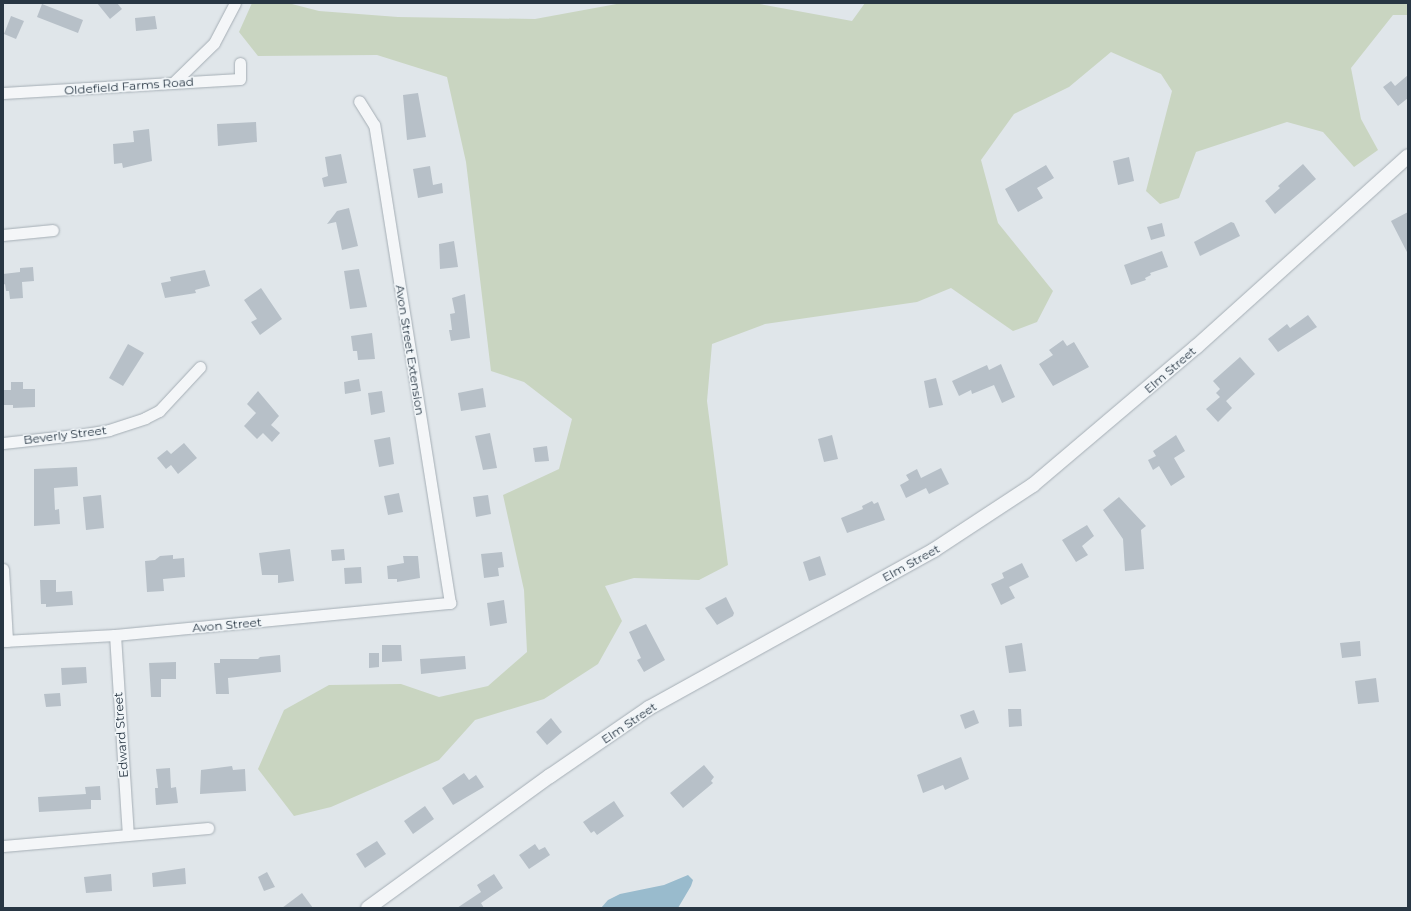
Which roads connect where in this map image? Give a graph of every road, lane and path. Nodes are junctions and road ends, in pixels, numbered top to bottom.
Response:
1 (235, 3) edge
2 (240, 63) dead end
3 (173, 83) junction
4 (3, 93) edge
5 (359, 101) dead end
6 (1408, 156) edge
7 (53, 230) dead end
8 (3, 235) edge
9 (200, 367) dead end
10 (3, 443) edge
11 (3, 569) edge
12 (450, 603) joint
13 (115, 635) junction
14 (5, 641) edge
15 (208, 828) dead end
16 (128, 834) junction
17 (3, 846) edge
18 (368, 908) edge

1 - 3 street
2 - 3 street, Oldefield Farms Road
3 - 4 street, Oldefield Farms Road
5 - 12 street, Avon Street Extension
6 - 18 street, Elm Street
7 - 8 street
9 - 10 street, Beverly Street
11 - 14 street
12 - 13 street, Avon Street
13 - 14 street, Avon Street
13 - 16 street, Edward Street
15 - 16 street
16 - 17 street

